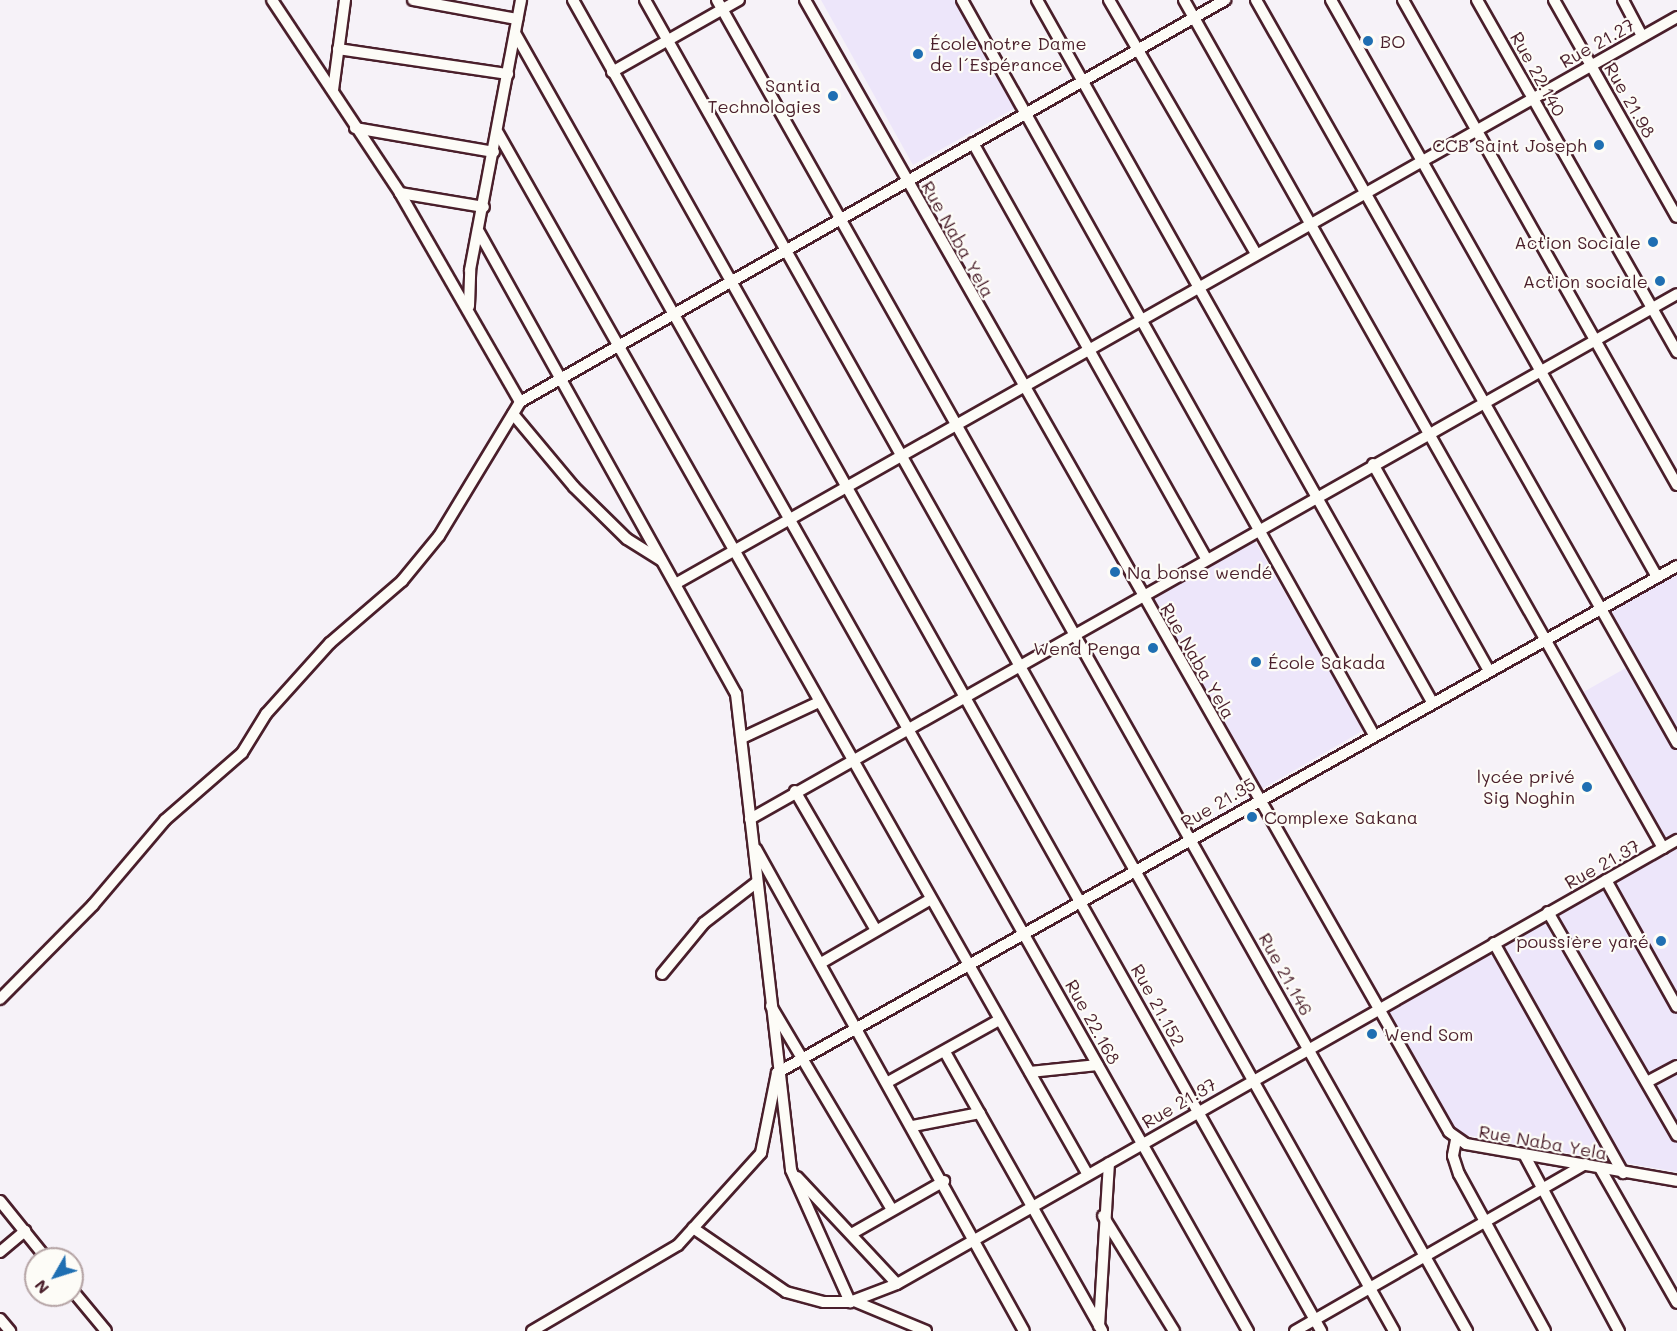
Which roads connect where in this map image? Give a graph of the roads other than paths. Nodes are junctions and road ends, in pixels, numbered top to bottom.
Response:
1 (272, 0) edge
2 (345, 0) edge
3 (413, 0) edge
4 (521, 0) edge
5 (573, 0) edge
6 (645, 0) edge
7 (740, 0) edge
8 (805, 0) edge
9 (962, 0) edge
10 (1037, 0) edge
11 (1109, 0) edge
12 (1184, 0) edge
13 (1225, 0) edge
14 (1256, 0) edge
15 (1331, 0) edge
16 (1403, 0) edge
17 (1477, 0) edge
18 (1554, 0) edge
19 (1623, 0) edge
20 (719, 5) edge
21 (1677, 17) edge
22 (1194, 18) junction
23 (517, 19) junction
24 (515, 33) junction
25 (1642, 36) junction
26 (668, 40) junction
27 (338, 49) junction
28 (1137, 50) junction
29 (1590, 65) junction
30 (612, 72) junction
31 (508, 74) junction
32 (1083, 80) junction
33 (333, 90) junction
34 (1533, 98) junction
35 (1025, 113) junction
36 (355, 128) junction
37 (1477, 129) junction
38 (498, 133) junction
39 (973, 143) junction
40 (494, 152) junction
41 (1422, 160) junction
42 (907, 180) junction
43 (1367, 192) junction
44 (400, 193) junction
45 (484, 207) junction
46 (1677, 217) edge
47 (840, 218) junction
48 (1309, 224) junction
49 (479, 232) junction
50 (785, 249) junction
51 (1256, 255) junction
52 (730, 281) junction
53 (1199, 287) junction
54 (1677, 294) edge
55 (1651, 308) junction
56 (470, 311) junction
57 (675, 312) junction
58 (1141, 320) junction
59 (1596, 340) junction
60 (619, 344) junction
61 (1090, 348) junction
62 (1677, 352) edge
63 (1540, 370) junction
64 (564, 376) junction
65 (1023, 387) junction
66 (520, 402) junction
67 (1484, 402) junction
68 (513, 414) junction
69 (956, 424) junction
70 (1428, 432) junction
71 (901, 455) junction
72 (1373, 464) junction
73 (1677, 485) edge
74 (845, 487) junction
75 (1315, 495) junction
76 (789, 519) junction
77 (1260, 526) junction
78 (735, 549) junction
79 (1205, 557) junction
80 (662, 560) junction
81 (1677, 566) edge
82 (1657, 576) junction
83 (677, 583) junction
84 (1140, 594) junction
85 (1600, 609) junction
86 (1075, 634) junction
87 (1545, 639) junction
88 (1020, 666) junction
89 (1489, 671) junction
90 (965, 696) junction
91 (819, 702) junction
92 (1432, 702) junction
93 (910, 728) junction
94 (1374, 735) junction
95 (742, 738) junction
96 (1677, 743) edge
97 (852, 758) junction
98 (795, 791) junction
99 (1258, 799) junction
100 (750, 819) junction
101 (1190, 838) junction
102 (1677, 840) edge
103 (753, 844) junction
104 (1663, 848) junction
105 (1135, 870) junction
106 (1606, 880) junction
107 (757, 882) junction
108 (931, 899) junction
109 (1081, 901) junction
110 (1548, 912) junction
111 (876, 930) junction
112 (1025, 935) junction
113 (1494, 943) junction
114 (820, 963) junction
115 (969, 966) junction
116 (662, 974) dead end
117 (0, 999) edge
118 (768, 1000) junction
119 (1677, 1007) edge
120 (1377, 1008) junction
121 (999, 1020) junction
122 (858, 1028) junction
123 (1309, 1048) junction
124 (945, 1052) junction
125 (802, 1059) junction
126 (1098, 1065) junction
127 (1677, 1066) edge
128 (1030, 1072) junction
129 (777, 1073) junction
130 (1254, 1079) junction
131 (888, 1082) junction
132 (1647, 1082) junction
133 (1199, 1111) junction
134 (980, 1113) junction
135 (913, 1126) junction
136 (1677, 1135) edge
137 (1456, 1140) junction
138 (1143, 1143) junction
139 (1525, 1156) junction
140 (1109, 1162) junction
141 (1585, 1164) junction
142 (1600, 1168) junction
143 (791, 1170) junction
144 (1087, 1173) junction
145 (1623, 1173) junction
146 (944, 1180) junction
147 (1677, 1181) edge
148 (1541, 1190) junction
149 (0, 1201) edge
150 (1031, 1204) junction
151 (892, 1210) junction
152 (1103, 1216) junction
153 (1483, 1223) junction
154 (693, 1228) junction
155 (25, 1231) junction
156 (853, 1233) junction
157 (976, 1236) junction
158 (38, 1247) edge
159 (0, 1252) edge
160 (1425, 1258) junction
161 (897, 1284) junction
162 (1370, 1288) junction
163 (852, 1301) junction
164 (1677, 1303) edge
165 (84, 1304) edge
166 (0, 1319) edge
167 (1315, 1320) junction
168 (910, 1329) edge
169 (1100, 1329) edge
170 (10, 1331) edge
171 (106, 1331) edge
172 (532, 1331) edge
173 (926, 1331) edge
174 (1024, 1331) edge
175 (1174, 1331) edge
176 (1248, 1331) edge
177 (1295, 1331) edge
178 (1321, 1331) edge
179 (1394, 1331) edge
180 (1467, 1331) edge
181 (1545, 1331) edge
182 (1619, 1331) edge

1 - 33 street
2 - 27 street
3 - 23 street
4 - 23 street
5 - 30 street, Rue 21.152
6 - 26 street
7 - 20 street
8 - 42 street, Rue Naba Yela
9 - 35 street
10 - 32 street
11 - 28 street
12 - 22 street
13 - 22 street
14 - 43 street
15 - 41 street
16 - 37 street
17 - 34 street, Rue 22.140
18 - 29 street, Rue 21.98
19 - 25 street
20 - 26 street
20 - 47 street, Rue 21.146
21 - 25 street, Rue 21.27
22 - 28 street
22 - 48 street
23 - 24 street
24 - 31 street
24 - 57 street, Rue 22.168
25 - 29 street, Rue 21.27
26 - 30 street
26 - 50 street
27 - 31 street
27 - 33 street
28 - 32 street
28 - 51 street
29 - 34 street, Rue 21.27
29 - 46 street, Rue 21.98
30 - 52 street, Rue 21.152
31 - 38 street
32 - 35 street
32 - 53 street
33 - 36 street
34 - 37 street, Rue 21.27
34 - 55 street, Rue 22.140
35 - 39 street
35 - 58 street
36 - 40 street
36 - 44 street
37 - 41 street, Rue 21.27
37 - 59 street
38 - 40 street
38 - 60 street
39 - 42 street
39 - 61 street
40 - 45 street
41 - 43 street, Rue 21.27
41 - 63 street
42 - 47 street
42 - 65 street, Rue Naba Yela
43 - 48 street, Rue 21.27
43 - 67 street
44 - 45 street
44 - 56 street
45 - 49 street
47 - 50 street
47 - 69 street, Rue 21.146
48 - 51 street, Rue 21.27
48 - 70 street
49 - 56 street
49 - 64 street
50 - 52 street
50 - 71 street
51 - 53 street, Rue 21.27
52 - 57 street
52 - 74 street, Rue 21.152
53 - 58 street, Rue 21.27
53 - 75 street
54 - 55 street
55 - 59 street
55 - 62 street, Rue 22.140
56 - 66 street
57 - 60 street
57 - 76 street, Rue 22.168
58 - 61 street, Rue 21.27
58 - 77 street
59 - 63 street
59 - 73 street
60 - 64 street
60 - 78 street
61 - 65 street, Rue 21.27
61 - 79 street
63 - 67 street
63 - 82 street
64 - 66 street
64 - 80 street
65 - 69 street, Rue 21.27
65 - 84 street, Rue Naba Yela
66 - 68 street
67 - 70 street
67 - 85 street
68 - 80 street
68 - 117 street
69 - 71 street, Rue 21.27
69 - 86 street, Rue 21.146
70 - 72 street
70 - 87 street
71 - 74 street, Rue 21.27
71 - 88 street
72 - 75 street
72 - 89 street
74 - 76 street, Rue 21.27
74 - 90 street, Rue 21.152
75 - 77 street
75 - 92 street
76 - 78 street, Rue 21.27
76 - 93 street, Rue 22.168
77 - 79 street
77 - 94 street
78 - 83 street, Rue 21.27
78 - 91 street
79 - 84 street
80 - 83 street
81 - 82 street, Rue 21.35
82 - 85 street, Rue 21.35
83 - 95 street
84 - 86 street
84 - 99 street, Rue Naba Yela
85 - 87 street, Rue 21.35
85 - 96 street
86 - 88 street
86 - 101 street, Rue 21.146
87 - 89 street, Rue 21.35
87 - 104 street
88 - 90 street
88 - 105 street
89 - 92 street, Rue 21.35
90 - 93 street
90 - 109 street, Rue 21.152
91 - 95 street
91 - 97 street
92 - 94 street, Rue 21.35
93 - 97 street
93 - 112 street, Rue 22.168
94 - 99 street, Rue 21.35
95 - 100 street
97 - 98 street
97 - 108 street
98 - 100 street
98 - 111 street
99 - 101 street, Rue 21.35
99 - 120 street, Rue Naba Yela
100 - 103 street
101 - 105 street, Rue 21.35
101 - 123 street, Rue 21.146
102 - 104 street, Rue 21.37
103 - 107 street
103 - 114 street
104 - 106 street, Rue 21.37
105 - 109 street, Rue 21.35
105 - 130 street
106 - 110 street, Rue 21.37
106 - 119 street
107 - 116 street
107 - 118 street
108 - 111 street
108 - 115 street
109 - 112 street, Rue 21.35
109 - 133 street, Rue 21.152
110 - 113 street, Rue 21.37
110 - 132 street
111 - 114 street
112 - 115 street, Rue 21.35
112 - 126 street, Rue 22.168
113 - 120 street, Rue 21.37
113 - 145 street
114 - 122 street
115 - 121 street
115 - 122 street, Rue 21.35
118 - 125 street
118 - 129 street
120 - 123 street, Rue 21.37
120 - 137 street, Rue Naba Yela
121 - 124 street
121 - 128 street
122 - 125 street, Rue 21.35
122 - 131 street
123 - 130 street, Rue 21.37
123 - 160 street, Rue 21.146
124 - 131 street
124 - 134 street
125 - 129 street, Rue 21.35
125 - 151 street
126 - 128 street
126 - 138 street, Rue 22.168
127 - 132 street
128 - 144 street
129 - 143 street
129 - 154 street
130 - 133 street, Rue 21.37
130 - 162 street
131 - 135 street
132 - 136 street
133 - 138 street, Rue 21.37
133 - 167 street, Rue 21.152
134 - 135 street
134 - 150 street
135 - 146 street
137 - 139 street, Rue Naba Yela
137 - 153 street
138 - 140 street, Rue 21.37
138 - 176 street, Rue 22.168
139 - 141 street, Rue Naba Yela
139 - 148 street
140 - 144 street, Rue 21.37
140 - 152 street
141 - 142 street, Rue Naba Yela
141 - 148 street
142 - 145 street, Rue Naba Yela
142 - 164 street
143 - 156 street
143 - 163 street
144 - 150 street, Rue 21.37
145 - 147 street, Rue Naba Yela
146 - 151 street
146 - 157 street
148 - 153 street
148 - 182 street
149 - 155 street
150 - 157 street, Rue 21.37
150 - 169 street
151 - 156 street
152 - 169 street
152 - 175 street
153 - 160 street
153 - 181 street
154 - 163 street, Rue 21.37
154 - 172 street
155 - 158 street
155 - 159 street
156 - 161 street
157 - 161 street, Rue 21.37
157 - 174 street
160 - 162 street
160 - 180 street, Rue 21.146
161 - 163 street, Rue 21.37
162 - 167 street
162 - 179 street
163 - 168 street
165 - 171 street
166 - 170 street
167 - 177 street
167 - 178 street, Rue 21.152
168 - 173 street

